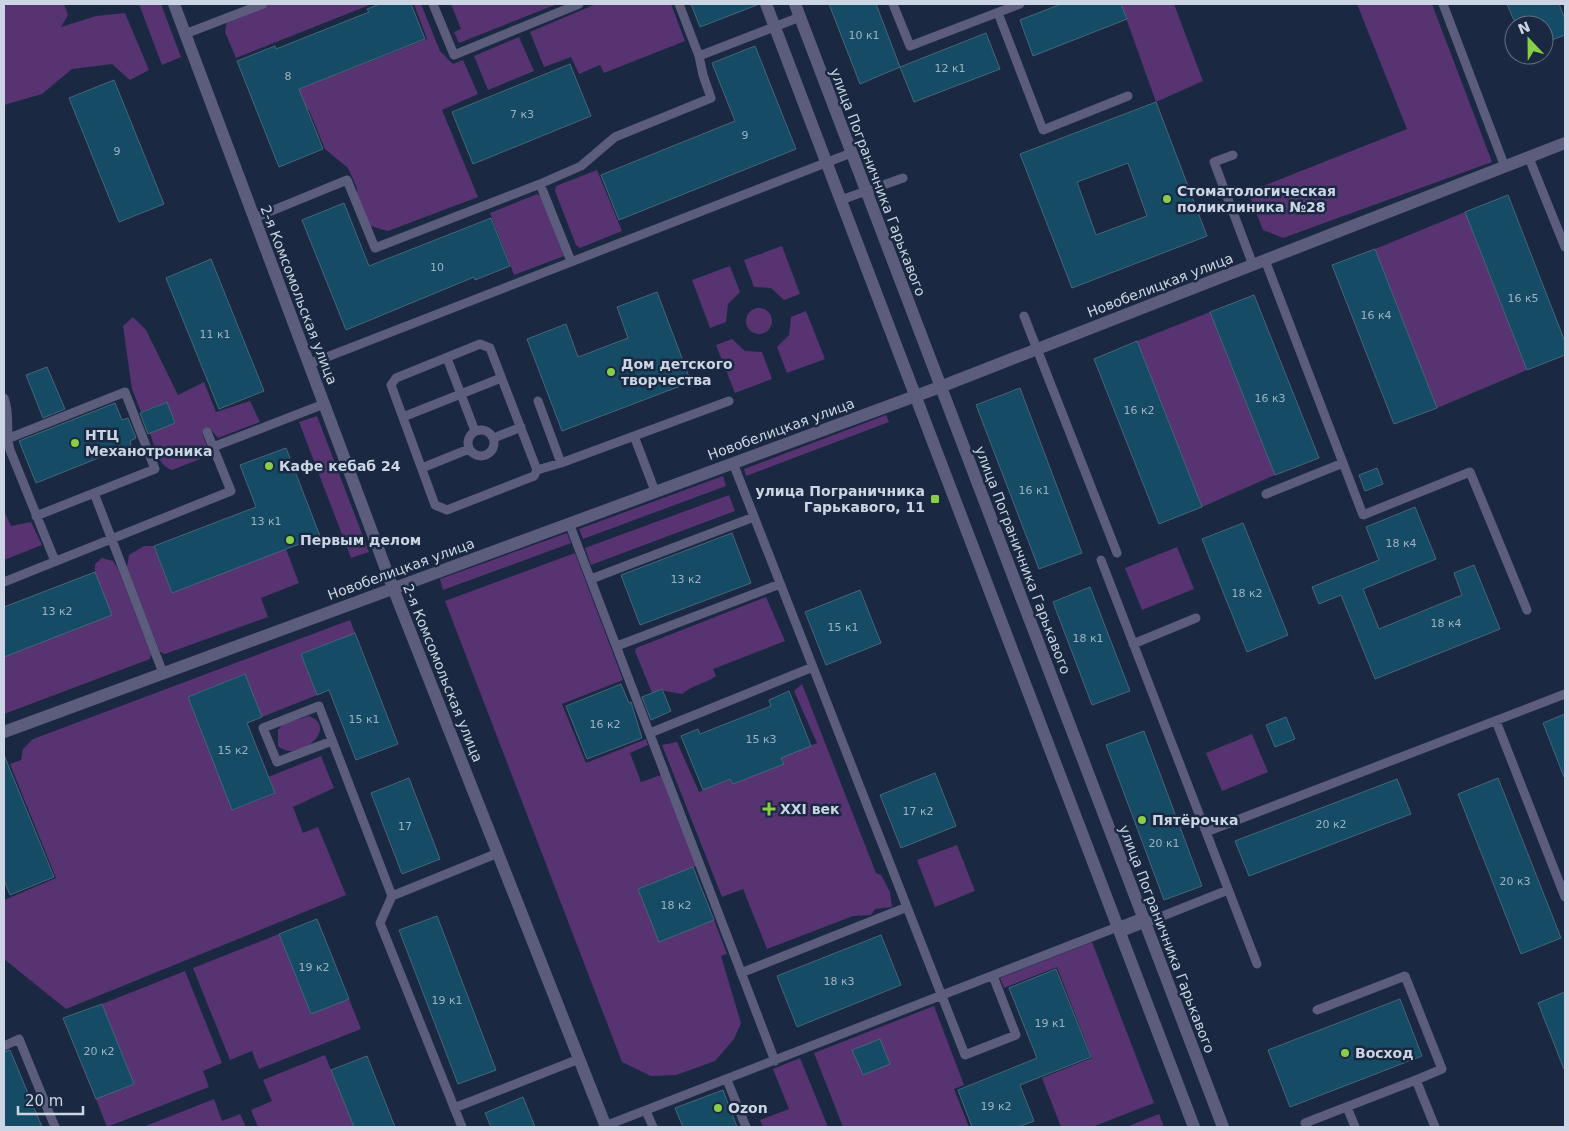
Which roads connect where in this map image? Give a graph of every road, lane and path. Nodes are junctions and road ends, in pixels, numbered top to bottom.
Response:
1 (174, 4) edge
2 (262, 4) edge
3 (433, 4) edge
4 (578, 4) edge
5 (679, 4) edge
6 (766, 4) edge
7 (795, 4) edge
8 (893, 4) edge
9 (1020, 4) edge
10 (1443, 4) edge
11 (998, 13) junction
12 (800, 17) junction
13 (775, 27) junction
14 (185, 34) junction
15 (700, 56) junction
16 (1128, 96) dead end
17 (1565, 143) edge
18 (851, 153) junction
19 (1233, 155) dead end
20 (1530, 158) junction
21 (826, 162) junction
22 (1505, 167) junction
23 (903, 178) dead end
24 (540, 184) junction
25 (866, 191) junction
26 (841, 200) junction
27 (254, 218) junction
28 (1565, 247) edge
29 (571, 261) junction
30 (1259, 263) junction
31 (1024, 316) dead end
32 (1038, 349) junction
33 (446, 358) junction
34 (309, 364) junction
35 (502, 378) junction
36 (940, 387) junction
37 (461, 394) junction
38 (915, 396) junction
39 (4, 398) edge
40 (538, 401) dead end
41 (729, 401) dead end
42 (324, 404) junction
43 (6, 411) edge
44 (403, 417) junction
45 (520, 427) junction
46 (475, 431) junction
47 (207, 432) dead end
48 (634, 436) junction
49 (7, 438) junction
50 (494, 438) junction
51 (213, 447) junction
52 (469, 449) junction
53 (7, 451) edge
54 (561, 463) junction
55 (733, 463) junction
56 (1343, 463) junction
57 (422, 468) junction
58 (537, 470) junction
59 (655, 492) junction
60 (94, 493) junction
61 (1266, 494) dead end
62 (36, 516) junction
63 (754, 517) junction
64 (569, 523) junction
65 (112, 538) junction
66 (1117, 553) dead end
67 (1101, 560) dead end
68 (55, 561) junction
69 (591, 579) junction
70 (4, 582) edge
71 (780, 584) junction
72 (393, 588) junction
73 (1527, 610) dead end
74 (1196, 618) dead end
75 (1133, 644) junction
76 (617, 646) junction
77 (813, 667) junction
78 (163, 673) junction
79 (1565, 694) edge
80 (1496, 721) junction
81 (4, 732) edge
82 (650, 733) junction
83 (332, 741) junction
84 (1206, 832) junction
85 (498, 853) junction
86 (1228, 890) junction
87 (392, 896) junction
88 (1565, 897) edge
89 (907, 907) junction
90 (1144, 919) junction
91 (1119, 930) junction
92 (1257, 964) dead end
93 (742, 973) junction
94 (993, 976) junction
95 (942, 996) junction
96 (1317, 1010) dead end
97 (4, 1046) edge
98 (579, 1059) junction
99 (775, 1061) junction
100 (727, 1080) junction
101 (1416, 1080) junction
102 (1347, 1107) junction
103 (454, 1108) junction
104 (646, 1111) junction
105 (606, 1126) edge
106 (55, 1127) edge
107 (462, 1127) edge
108 (652, 1127) edge
109 (746, 1127) edge
110 (1194, 1127) edge
111 (1223, 1127) edge
112 (1307, 1127) edge
113 (1355, 1127) edge
114 (1435, 1127) edge

1 - 14 street, 2-я Комсомольская улица
2 - 14 lane
3 - 4 lane
5 - 15 lane
6 - 13 street
7 - 12 street, улица Пограничника Гарькавого
8 - 11 lane
9 - 11 lane
10 - 22 lane
11 - 16 lane
12 - 13 lane
12 - 18 street, улица Пограничника Гарькавого
13 - 15 lane
13 - 21 street
14 - 27 street, 2-я Комсомольская улица
15 - 24 lane
17 - 20 street, Новобелицкая улица
18 - 21 lane
18 - 25 street, улица Пограничника Гарькавого
19 - 30 lane
20 - 22 street, Новобелицкая улица
20 - 28 lane
21 - 26 street
21 - 29 lane
22 - 30 street, Новобелицкая улица
23 - 25 lane
24 - 27 lane
24 - 29 lane
25 - 26 lane
25 - 36 street, улица Пограничника Гарькавого
26 - 38 street
27 - 34 street, 2-я Комсомольская улица
29 - 34 lane
30 - 32 street, Новобелицкая улица
30 - 56 lane
31 - 32 lane
32 - 36 street, Новобелицкая улица
32 - 66 lane
33 - 35 lane
33 - 37 lane
33 - 44 lane
34 - 42 street, 2-я Комсомольская улица
35 - 37 lane
35 - 45 lane
36 - 38 street, Новобелицкая улица
36 - 90 street, улица Пограничника Гарькавого
37 - 44 lane
37 - 46 lane
38 - 55 street, Новобелицкая улица
38 - 91 street
39 - 43 lane
40 - 54 lane
41 - 48 lane
42 - 51 lane
42 - 72 street, 2-я Комсомольская улица
43 - 49 lane
44 - 57 lane
45 - 50 lane
45 - 58 lane
46 - 50 lane
46 - 52 lane
47 - 51 lane
48 - 54 lane
48 - 59 lane
49 - 53 lane
49 - 60 lane
50 - 52 lane
51 - 65 lane
52 - 57 lane
53 - 62 lane
54 - 58 lane
55 - 59 street, Новобелицкая улица
55 - 63 lane
56 - 61 lane
56 - 73 lane
57 - 58 lane
59 - 64 street, Новобелицкая улица
60 - 62 lane
60 - 65 lane
62 - 68 lane
63 - 69 lane
63 - 71 lane
64 - 69 lane
64 - 72 street, Новобелицкая улица
65 - 68 lane
65 - 78 lane
67 - 75 lane
68 - 70 lane
69 - 76 lane
71 - 76 lane
71 - 77 lane
72 - 78 street, Новобелицкая улица
72 - 85 street, 2-я Комсомольская улица
74 - 75 lane
75 - 84 lane
76 - 82 lane
77 - 82 lane
77 - 89 lane
78 - 81 street, Новобелицкая улица
79 - 80 lane
80 - 84 lane
80 - 88 lane
82 - 93 lane
83 - 83 lane
83 - 87 lane
84 - 86 lane
85 - 87 lane
85 - 98 street, 2-я Комсомольская улица
86 - 90 lane
86 - 92 lane
87 - 103 lane
89 - 93 lane
89 - 95 lane
90 - 91 lane
90 - 111 street, улица Пограничника Гарькавого
91 - 94 lane
91 - 110 street
93 - 99 lane
94 - 95 lane
94 - 95 lane
95 - 99 lane
96 - 101 lane
97 - 106 lane
98 - 103 lane
98 - 105 street, 2-я Комсомольская улица
99 - 100 lane
100 - 104 lane
100 - 109 lane
101 - 102 lane
101 - 114 lane
102 - 112 lane
102 - 113 lane
103 - 107 lane
104 - 105 lane
104 - 108 lane

